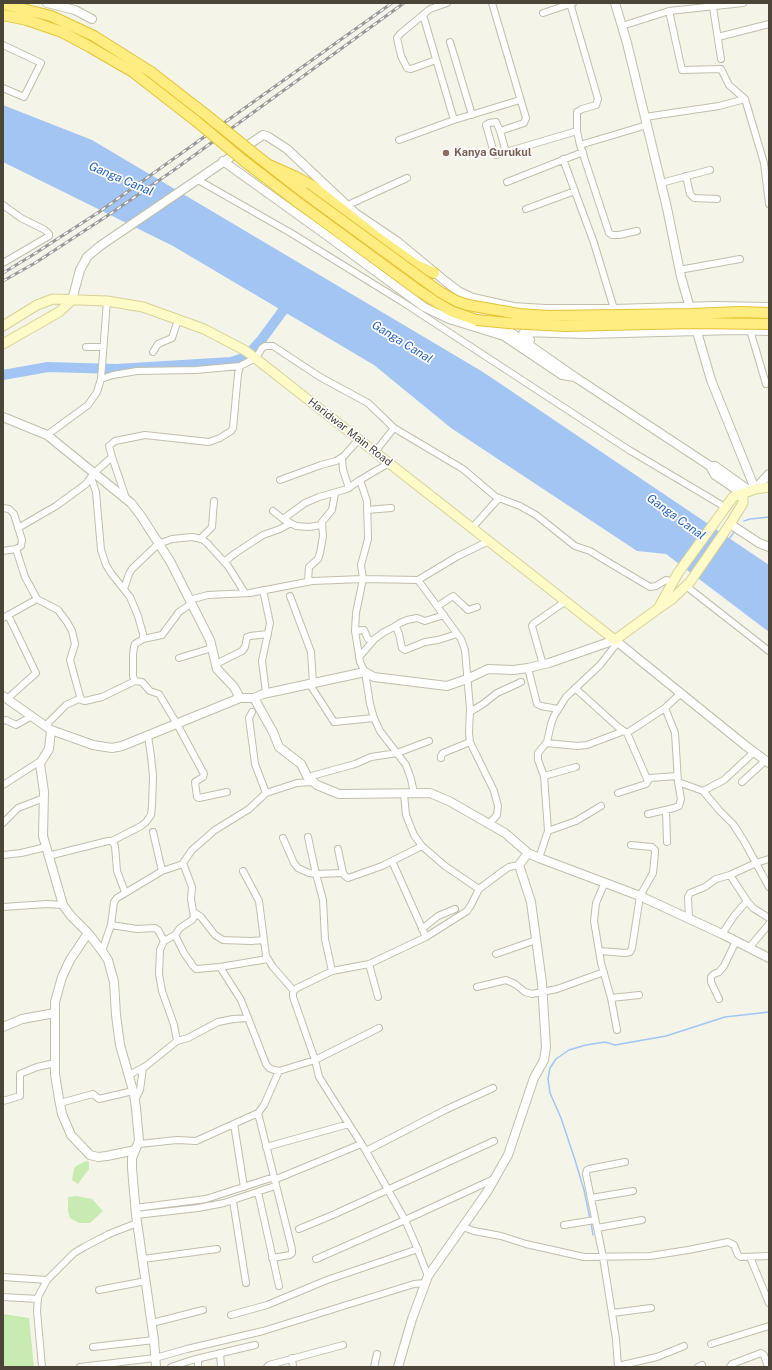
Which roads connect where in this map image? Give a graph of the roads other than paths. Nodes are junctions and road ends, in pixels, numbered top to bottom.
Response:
1 (47, 3) edge
2 (446, 3) edge
3 (492, 3) edge
4 (571, 3) edge
5 (615, 3) edge
6 (743, 3) edge
7 (3, 4) edge
8 (713, 7) junction
9 (669, 11) junction
10 (543, 13) dead end
11 (3, 15) edge
12 (423, 15) junction
13 (92, 19) dead end
14 (769, 24) edge
15 (622, 26) junction
16 (718, 37) junction
17 (450, 42) dead end
18 (3, 45) edge
19 (721, 59) dead end
20 (436, 60) junction
21 (3, 88) edge
22 (745, 99) junction
23 (520, 100) junction
24 (472, 115) junction
25 (454, 120) junction
26 (646, 121) junction
27 (500, 131) junction
28 (577, 131) junction
29 (399, 140) dead end
30 (580, 145) junction
31 (506, 152) junction
32 (583, 152) junction
33 (563, 159) junction
34 (224, 161) junction
35 (269, 165) junction
36 (710, 170) dead end
37 (686, 176) junction
38 (407, 178) dead end
39 (195, 181) junction
40 (507, 182) dead end
41 (661, 183) junction
42 (768, 186) edge
43 (574, 191) junction
44 (717, 199) dead end
45 (769, 204) edge
46 (3, 205) edge
47 (348, 206) junction
48 (526, 209) dead end
49 (637, 231) dead end
50 (740, 259) dead end
51 (3, 264) edge
52 (679, 270) junction
53 (434, 273) junction
54 (72, 300) junction
55 (107, 301) junction
56 (689, 306) junction
57 (769, 307) edge
58 (614, 309) junction
59 (769, 313) edge
60 (178, 320) junction
61 (476, 320) junction
62 (769, 324) edge
63 (3, 326) edge
64 (750, 330) junction
65 (696, 331) junction
66 (769, 331) edge
67 (3, 344) edge
68 (86, 347) dead end
69 (104, 347) junction
70 (153, 352) dead end
71 (252, 355) junction
72 (240, 366) junction
73 (102, 373) junction
74 (575, 377) junction
75 (766, 384) dead end
76 (3, 417) edge
77 (394, 428) junction
78 (47, 435) junction
79 (358, 439) junction
80 (375, 452) junction
81 (112, 457) junction
82 (342, 458) junction
83 (389, 463) junction
84 (769, 474) edge
85 (93, 475) junction
86 (280, 480) dead end
87 (360, 480) junction
88 (769, 486) edge
89 (349, 488) junction
90 (749, 492) junction
91 (335, 493) junction
92 (126, 498) junction
93 (499, 498) junction
94 (214, 501) dead end
95 (725, 507) junction
96 (3, 508) edge
97 (390, 508) dead end
98 (367, 510) junction
99 (273, 511) dead end
100 (282, 519) junction
101 (289, 524) junction
102 (321, 525) junction
103 (729, 526) junction
104 (18, 528) junction
105 (472, 528) junction
106 (200, 539) junction
107 (489, 541) junction
108 (158, 544) junction
109 (769, 547) edge
110 (16, 549) junction
111 (3, 551) edge
112 (224, 562) junction
113 (363, 579) junction
114 (418, 580) junction
115 (308, 582) junction
116 (674, 582) junction
117 (688, 584) junction
118 (124, 589) junction
119 (263, 590) junction
120 (245, 593) junction
121 (290, 596) dead end
122 (37, 599) junction
123 (566, 601) junction
124 (190, 602) junction
125 (438, 606) junction
126 (477, 607) dead end
127 (659, 608) junction
128 (444, 615) junction
129 (6, 616) edge
130 (394, 627) junction
131 (355, 631) junction
132 (268, 634) junction
133 (458, 634) junction
134 (143, 639) junction
135 (373, 641) junction
136 (617, 641) junction
137 (212, 648) junction
138 (769, 652) edge
139 (359, 657) junction
140 (179, 658) dead end
141 (216, 664) junction
142 (543, 665) junction
143 (528, 668) junction
144 (365, 672) junction
145 (467, 679) junction
146 (135, 681) junction
147 (521, 682) dead end
148 (311, 683) junction
149 (575, 688) junction
150 (266, 693) junction
151 (681, 693) junction
152 (5, 698) edge
153 (81, 698) junction
154 (240, 698) junction
155 (254, 698) junction
156 (665, 708) junction
157 (558, 709) junction
158 (252, 712) dead end
159 (470, 712) junction
160 (32, 716) junction
161 (374, 718) junction
162 (3, 721) edge
163 (178, 724) junction
164 (48, 728) junction
165 (626, 732) junction
166 (148, 736) junction
167 (429, 741) dead end
168 (470, 742) junction
169 (546, 743) junction
170 (754, 752) junction
171 (397, 754) junction
172 (441, 758) dead end
173 (42, 760) junction
174 (767, 762) edge
175 (576, 768) dead end
176 (544, 776) junction
177 (310, 779) junction
178 (677, 779) junction
179 (648, 781) junction
180 (742, 782) dead end
181 (3, 785) edge
182 (703, 791) junction
183 (227, 792) dead end
184 (414, 793) junction
185 (618, 793) dead end
186 (266, 794) junction
187 (404, 794) junction
188 (44, 798) junction
189 (601, 806) dead end
190 (666, 810) junction
191 (648, 814) dead end
192 (3, 823) edge
193 (489, 824) junction
194 (548, 831) junction
195 (153, 832) dead end
196 (308, 837) dead end
197 (283, 838) dead end
198 (112, 841) junction
199 (667, 842) dead end
200 (631, 845) dead end
201 (422, 846) junction
202 (46, 847) junction
203 (338, 849) dead end
204 (528, 853) junction
205 (3, 855) edge
206 (48, 856) junction
207 (539, 858) junction
208 (769, 859) edge
209 (392, 861) junction
210 (756, 863) junction
211 (183, 864) junction
212 (519, 865) junction
213 (162, 871) junction
214 (243, 871) dead end
215 (344, 873) junction
216 (316, 874) junction
217 (730, 875) junction
218 (605, 882) junction
219 (769, 887) edge
220 (479, 889) junction
221 (125, 892) junction
222 (640, 896) junction
223 (747, 901) junction
224 (63, 905) junction
225 (3, 907) edge
226 (454, 909) dead end
227 (194, 912) junction
228 (769, 918) edge
229 (689, 919) junction
230 (769, 924) edge
231 (111, 925) junction
232 (422, 929) junction
233 (88, 933) junction
234 (722, 934) junction
235 (175, 935) junction
236 (426, 937) junction
237 (264, 940) junction
238 (536, 940) junction
239 (164, 941) junction
240 (736, 942) junction
241 (748, 948) junction
242 (102, 951) junction
243 (600, 951) junction
244 (496, 954) dead end
245 (769, 958) edge
246 (268, 959) junction
247 (369, 964) junction
248 (220, 967) junction
249 (332, 971) junction
250 (604, 972) junction
251 (477, 987) dead end
252 (294, 990) junction
253 (542, 992) junction
254 (639, 995) dead end
255 (378, 997) dead end
256 (611, 998) junction
257 (718, 999) dead end
258 (55, 1013) junction
259 (248, 1018) junction
260 (3, 1027) edge
261 (379, 1028) dead end
262 (616, 1030) dead end
263 (177, 1041) junction
264 (315, 1060) junction
265 (55, 1063) junction
266 (143, 1068) junction
267 (279, 1071) junction
268 (129, 1075) junction
269 (493, 1088) dead end
270 (133, 1091) junction
271 (135, 1100) junction
272 (3, 1101) edge
273 (60, 1104) junction
274 (258, 1114) junction
275 (234, 1124) junction
276 (349, 1124) junction
277 (494, 1141) dead end
278 (361, 1144) junction
279 (137, 1147) junction
280 (266, 1147) junction
281 (366, 1151) junction
282 (625, 1162) dead end
283 (494, 1179) junction
284 (274, 1181) junction
285 (244, 1187) junction
286 (387, 1190) junction
287 (633, 1191) dead end
288 (258, 1192) junction
289 (591, 1198) junction
290 (233, 1201) junction
291 (136, 1215) junction
292 (405, 1220) junction
293 (592, 1220) junction
294 (642, 1220) dead end
295 (564, 1226) dead end
296 (463, 1227) junction
297 (597, 1228) junction
298 (299, 1229) dead end
299 (217, 1249) dead end
300 (418, 1250) junction
301 (769, 1256) edge
302 (603, 1257) junction
303 (750, 1257) junction
304 (272, 1258) junction
305 (316, 1258) dead end
306 (143, 1259) junction
307 (3, 1277) edge
308 (47, 1280) junction
309 (426, 1280) junction
310 (146, 1281) junction
311 (246, 1284) dead end
312 (279, 1286) dead end
313 (99, 1290) dead end
314 (3, 1297) edge
315 (38, 1298) junction
316 (769, 1302) edge
317 (651, 1308) dead end
318 (203, 1310) dead end
319 (612, 1313) junction
320 (231, 1314) dead end
321 (152, 1323) junction
322 (769, 1326) edge
323 (154, 1340) junction
324 (711, 1344) dead end
325 (255, 1345) dead end
326 (343, 1345) dead end
327 (684, 1346) dead end
328 (93, 1347) dead end
329 (220, 1353) junction
330 (377, 1354) dead end
331 (155, 1358) junction
332 (292, 1358) junction
333 (198, 1359) junction
334 (42, 1367) edge
335 (80, 1367) edge
336 (156, 1367) edge
337 (171, 1367) edge
338 (198, 1367) edge
339 (221, 1367) edge
340 (267, 1367) edge
341 (293, 1367) edge
342 (374, 1367) edge
343 (398, 1367) edge
344 (618, 1367) edge
345 (730, 1367) edge
346 (768, 1367) edge

1 - 13 street
2 - 12 street
3 - 23 street
4 - 10 street
4 - 28 street
5 - 15 street
6 - 8 street
7 - 35 highway, bridge
8 - 9 street
8 - 16 street
9 - 15 street
9 - 22 street
11 - 61 highway, bridge
12 - 20 street
12 - 20 street
14 - 16 street
15 - 26 street
16 - 19 street
17 - 24 street
18 - 21 street
20 - 25 street
22 - 26 street
22 - 42 street
23 - 24 street
23 - 27 street
24 - 25 street
25 - 29 street
26 - 30 street
26 - 41 street
27 - 31 street
27 - 31 street
28 - 30 street
28 - 31 street
30 - 32 street
32 - 33 street
32 - 49 street
33 - 40 street
33 - 43 street
34 - 39 street
34 - 47 street
34 - 74 street
35 - 53 highway
35 - 59 highway, bridge
36 - 37 street
37 - 41 street
37 - 44 street
38 - 47 street
39 - 54 street
39 - 95 street
41 - 52 street
42 - 45 street
43 - 48 street
43 - 58 street
46 - 51 street
47 - 53 street
50 - 52 street
52 - 56 street
53 - 58 street
54 - 55 main road, Haridwar Main Road
54 - 63 main road, Haridwar Main Road
54 - 67 main road
55 - 60 main road, Haridwar Main Road
55 - 69 street
56 - 57 street
56 - 58 street
56 - 65 street
60 - 70 street
60 - 71 main road, Haridwar Main Road
61 - 62 highway, bridge
61 - 74 street, bridge
64 - 65 street
64 - 66 street
64 - 75 street
65 - 74 street
65 - 90 street
68 - 69 street
69 - 73 street
71 - 72 street
71 - 77 street
71 - 79 main road, Haridwar Main Road
72 - 73 street
72 - 81 street
73 - 78 street
74 - 90 street
76 - 78 street
77 - 80 street
77 - 93 street
78 - 85 street
79 - 80 main road, Haridwar Main Road
79 - 82 street
80 - 83 main road, Haridwar Main Road
81 - 85 street
81 - 92 street
82 - 86 street
82 - 89 street
83 - 87 street
83 - 105 main road, Haridwar Main Road
84 - 90 street
85 - 92 street
85 - 104 street
85 - 118 street
87 - 89 street
87 - 98 street
88 - 90 main road
89 - 91 street
90 - 95 main road
90 - 103 main road
91 - 100 street
91 - 102 street
92 - 108 street
93 - 105 street
93 - 116 street
94 - 106 street
95 - 116 main road
96 - 104 street
97 - 98 street
98 - 113 street
99 - 100 street
100 - 101 street
101 - 102 street
101 - 112 street
102 - 115 street
103 - 109 street
103 - 117 main road
104 - 110 street
105 - 107 main road, Haridwar Main Road
106 - 108 street
106 - 112 street
107 - 114 street
107 - 123 main road, Haridwar Main Road
108 - 118 street
108 - 124 street
110 - 111 street
110 - 122 street
112 - 120 street
113 - 114 street
113 - 115 street
113 - 131 street
114 - 125 street
115 - 119 street
116 - 127 main road
117 - 127 main road
117 - 138 street
118 - 134 street
119 - 120 street
119 - 132 street
120 - 124 street
121 - 148 street
122 - 129 street
122 - 153 street
123 - 136 main road, Haridwar Main Road
123 - 142 street
124 - 134 street
124 - 137 street
125 - 126 street
125 - 128 street
127 - 136 main road
128 - 130 street
128 - 133 street
129 - 152 street
130 - 133 street
130 - 135 street
131 - 135 street
131 - 139 street
132 - 141 street
132 - 150 street
133 - 145 street
134 - 146 street
135 - 139 street
136 - 142 street
136 - 149 street
136 - 151 street
137 - 140 street
137 - 141 street
139 - 144 street
141 - 154 street
142 - 143 street
143 - 145 street
143 - 157 street
144 - 145 street
144 - 148 street
144 - 161 street
145 - 159 street
146 - 153 street
146 - 163 street
147 - 159 street
148 - 150 street
148 - 161 street
149 - 157 street
149 - 165 street
150 - 155 street
151 - 156 street
151 - 170 street
152 - 160 street
153 - 164 street
154 - 155 street
154 - 163 street
155 - 177 street
156 - 165 street
156 - 178 street
157 - 169 street
158 - 186 street
159 - 168 street
160 - 162 street
160 - 164 street
161 - 171 street
163 - 166 street
163 - 183 street
164 - 166 street
164 - 173 street
165 - 169 street
165 - 179 street
166 - 198 street
167 - 171 street
168 - 172 street
168 - 193 street
169 - 176 street
170 - 174 street
170 - 182 street
171 - 177 street
171 - 184 street
173 - 181 street
173 - 188 street
174 - 180 street
175 - 176 street
176 - 194 street
177 - 186 street
177 - 187 street
178 - 179 street
178 - 182 street
178 - 190 street
179 - 185 street
182 - 210 street
184 - 187 street
184 - 193 street
186 - 211 street
187 - 201 street
188 - 192 street
188 - 202 street
189 - 194 street
190 - 191 street
190 - 199 street
193 - 204 street
194 - 207 street
195 - 213 street
196 - 216 street
197 - 216 street
198 - 206 street
198 - 221 street
200 - 222 street
201 - 209 street
201 - 220 street
202 - 205 street
202 - 206 street
203 - 215 street
204 - 207 street
204 - 212 street
206 - 224 street
207 - 218 street
208 - 210 street
209 - 215 street
209 - 232 street
210 - 217 street
210 - 219 street
211 - 213 street
211 - 227 street
212 - 220 street
212 - 238 street
213 - 221 street
214 - 237 street
215 - 216 street
216 - 249 street
217 - 223 street
217 - 229 street
218 - 222 street
218 - 243 street
220 - 236 street
221 - 231 street
222 - 229 street
222 - 243 street
223 - 228 street
223 - 234 street
224 - 225 street
224 - 233 street
226 - 232 street
227 - 235 street
227 - 237 street
229 - 234 street
230 - 241 street
231 - 239 street
231 - 242 street
232 - 236 street
233 - 242 street
233 - 258 street
234 - 240 street
235 - 239 street
235 - 248 street
236 - 247 street
237 - 246 street
238 - 244 street
238 - 253 street
239 - 263 street
240 - 241 street
240 - 257 street
241 - 245 street
242 - 268 street
243 - 250 street
246 - 248 street
246 - 252 street
247 - 249 street
247 - 255 street
248 - 259 street
249 - 252 street
250 - 253 street
250 - 256 street
251 - 253 street
252 - 264 street
253 - 283 street
254 - 256 street
256 - 262 street
258 - 260 street
258 - 265 street
259 - 263 street
259 - 267 street
261 - 264 street
263 - 266 street
264 - 267 street
264 - 276 street
265 - 272 street
265 - 273 street
266 - 268 street
266 - 271 street
267 - 274 street
268 - 270 street
269 - 281 street
270 - 271 street
270 - 273 street
271 - 279 street
273 - 279 street
274 - 275 street
274 - 280 street
275 - 279 street
275 - 285 street
276 - 278 street
276 - 280 street
277 - 286 street
278 - 281 street
278 - 284 street
279 - 291 street
280 - 284 street
281 - 286 street
282 - 289 street
283 - 292 street
283 - 296 street
284 - 285 street
284 - 288 street
284 - 304 street
285 - 291 street
286 - 292 street
286 - 298 street
287 - 289 street
288 - 290 street
288 - 304 street
289 - 293 street
290 - 291 street
290 - 311 street
291 - 306 street
291 - 308 street
292 - 300 street
292 - 305 street
293 - 295 street
293 - 297 street
294 - 297 street
296 - 302 street
296 - 309 street
297 - 302 street
299 - 306 street
300 - 309 street
300 - 320 street
301 - 303 street
302 - 303 street
302 - 319 street
303 - 316 street
304 - 312 street
306 - 310 street
307 - 308 street
308 - 315 street
309 - 331 street
309 - 343 street
310 - 313 street
310 - 321 street
314 - 315 street
315 - 334 street
317 - 319 street
318 - 321 street
319 - 344 street
321 - 323 street
322 - 324 street
323 - 328 street
323 - 331 street
325 - 329 street
326 - 332 street
327 - 344 street
329 - 333 street
329 - 339 street
330 - 342 street
331 - 335 street
331 - 336 street
332 - 340 street
332 - 341 street
333 - 337 street
333 - 338 street
345 - 346 street

